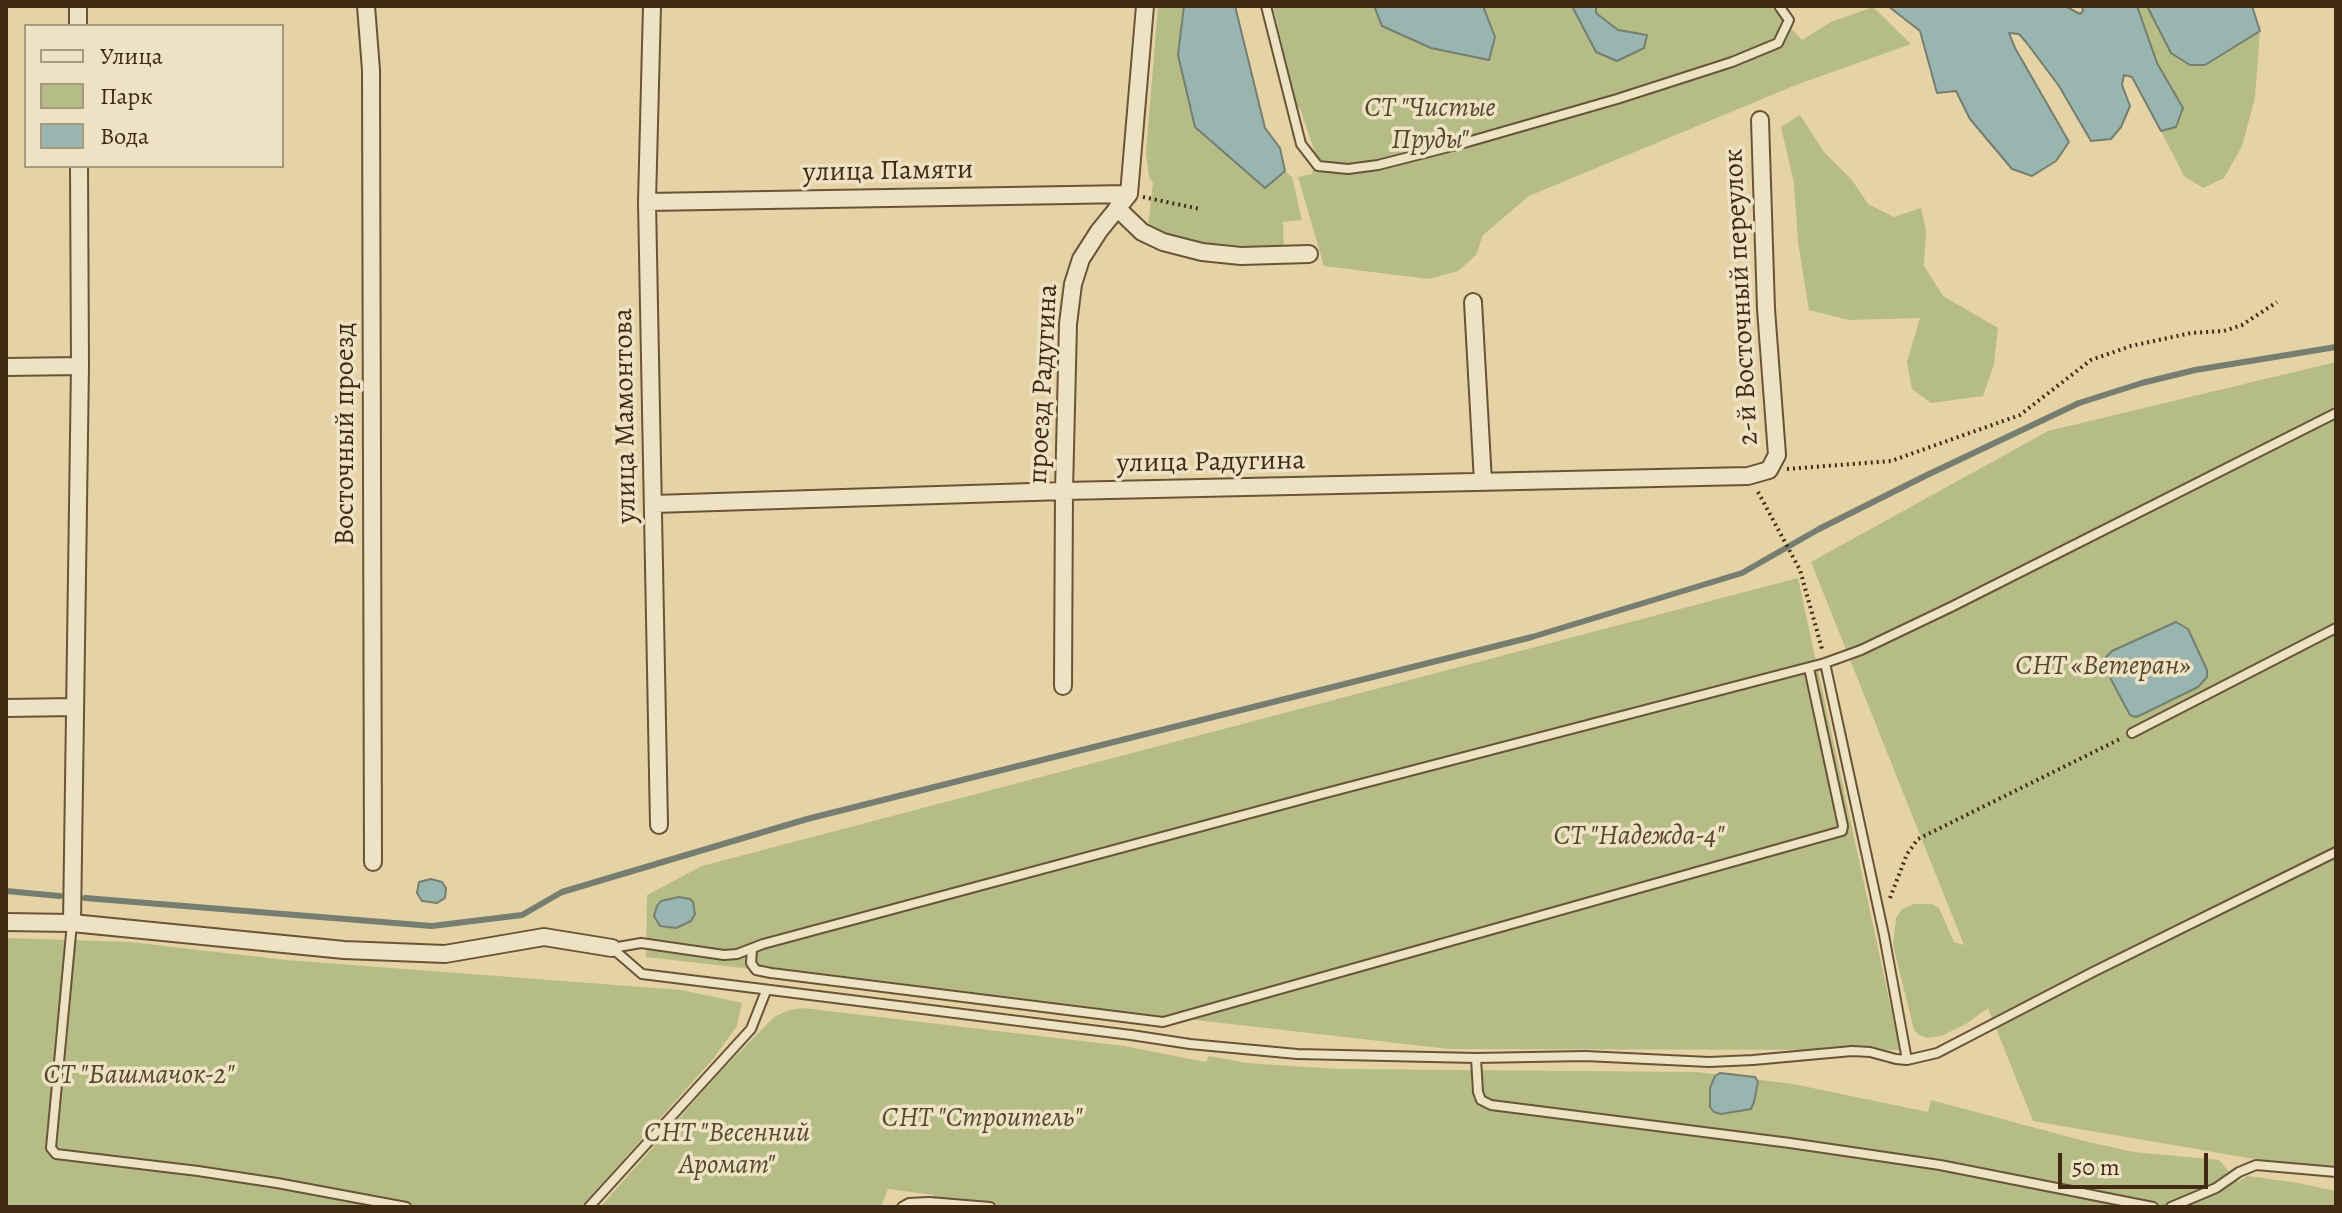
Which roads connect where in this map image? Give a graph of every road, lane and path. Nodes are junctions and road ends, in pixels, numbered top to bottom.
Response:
1 (366, 6) edge
2 (652, 6) edge
3 (1145, 6) edge
4 (1266, 6) edge
5 (1779, 6) edge
6 (1760, 120) dead end
7 (79, 168) edge
8 (1129, 194) junction
9 (647, 202) junction
10 (1117, 208) junction
11 (1200, 209) dead end
12 (1309, 254) dead end
13 (1473, 302) dead end
14 (2277, 302) dead end
15 (80, 366) junction
16 (6, 367) edge
17 (2336, 413) edge
18 (1769, 470) junction
19 (1748, 476) junction
20 (1483, 482) junction
21 (1064, 491) junction
22 (654, 504) junction
23 (2336, 628) edge
24 (1825, 663) junction
25 (1809, 668) junction
26 (1063, 686) dead end
27 (75, 707) junction
28 (6, 708) edge
29 (2132, 733) joint
30 (659, 825) dead end
31 (2336, 852) edge
32 (373, 862) dead end
33 (6, 922) edge
34 (72, 923) junction
35 (1884, 935) junction
36 (612, 948) junction
37 (752, 950) junction
38 (766, 991) junction
39 (1476, 1058) junction
40 (1907, 1060) junction
41 (2336, 1172) edge
42 (406, 1207) edge
43 (589, 1207) edge
44 (902, 1207) edge
45 (990, 1207) edge
46 (2153, 1207) edge
47 (2171, 1207) edge

1 - 32 street, Восточный проезд
2 - 9 street, улица Мамонтова
3 - 8 street
4 - 5 lane
6 - 18 street, 2-й Восточный переулок
7 - 15 street
8 - 9 street, улица Памяти
8 - 10 street, проезд Радугина
8 - 11 path
9 - 22 street, улица Мамонтова
10 - 12 street
10 - 21 street, проезд Радугина
13 - 20 street
14 - 18 path
15 - 16 street
15 - 27 street
17 - 24 lane
18 - 19 street, улица Радугина
19 - 20 street, улица Радугина
19 - 24 path
20 - 21 street, улица Радугина
21 - 22 street, улица Радугина
21 - 26 street, проезд Радугина
22 - 30 street, улица Мамонтова
23 - 29 lane
24 - 25 lane
24 - 35 lane
25 - 37 lane
25 - 37 lane
27 - 28 street
27 - 34 street
29 - 35 path
31 - 40 lane
33 - 34 street
34 - 36 street
34 - 42 lane
35 - 40 lane
36 - 37 lane
36 - 38 lane
38 - 39 lane
38 - 43 lane
39 - 40 lane
39 - 46 lane
41 - 47 lane
44 - 45 lane

